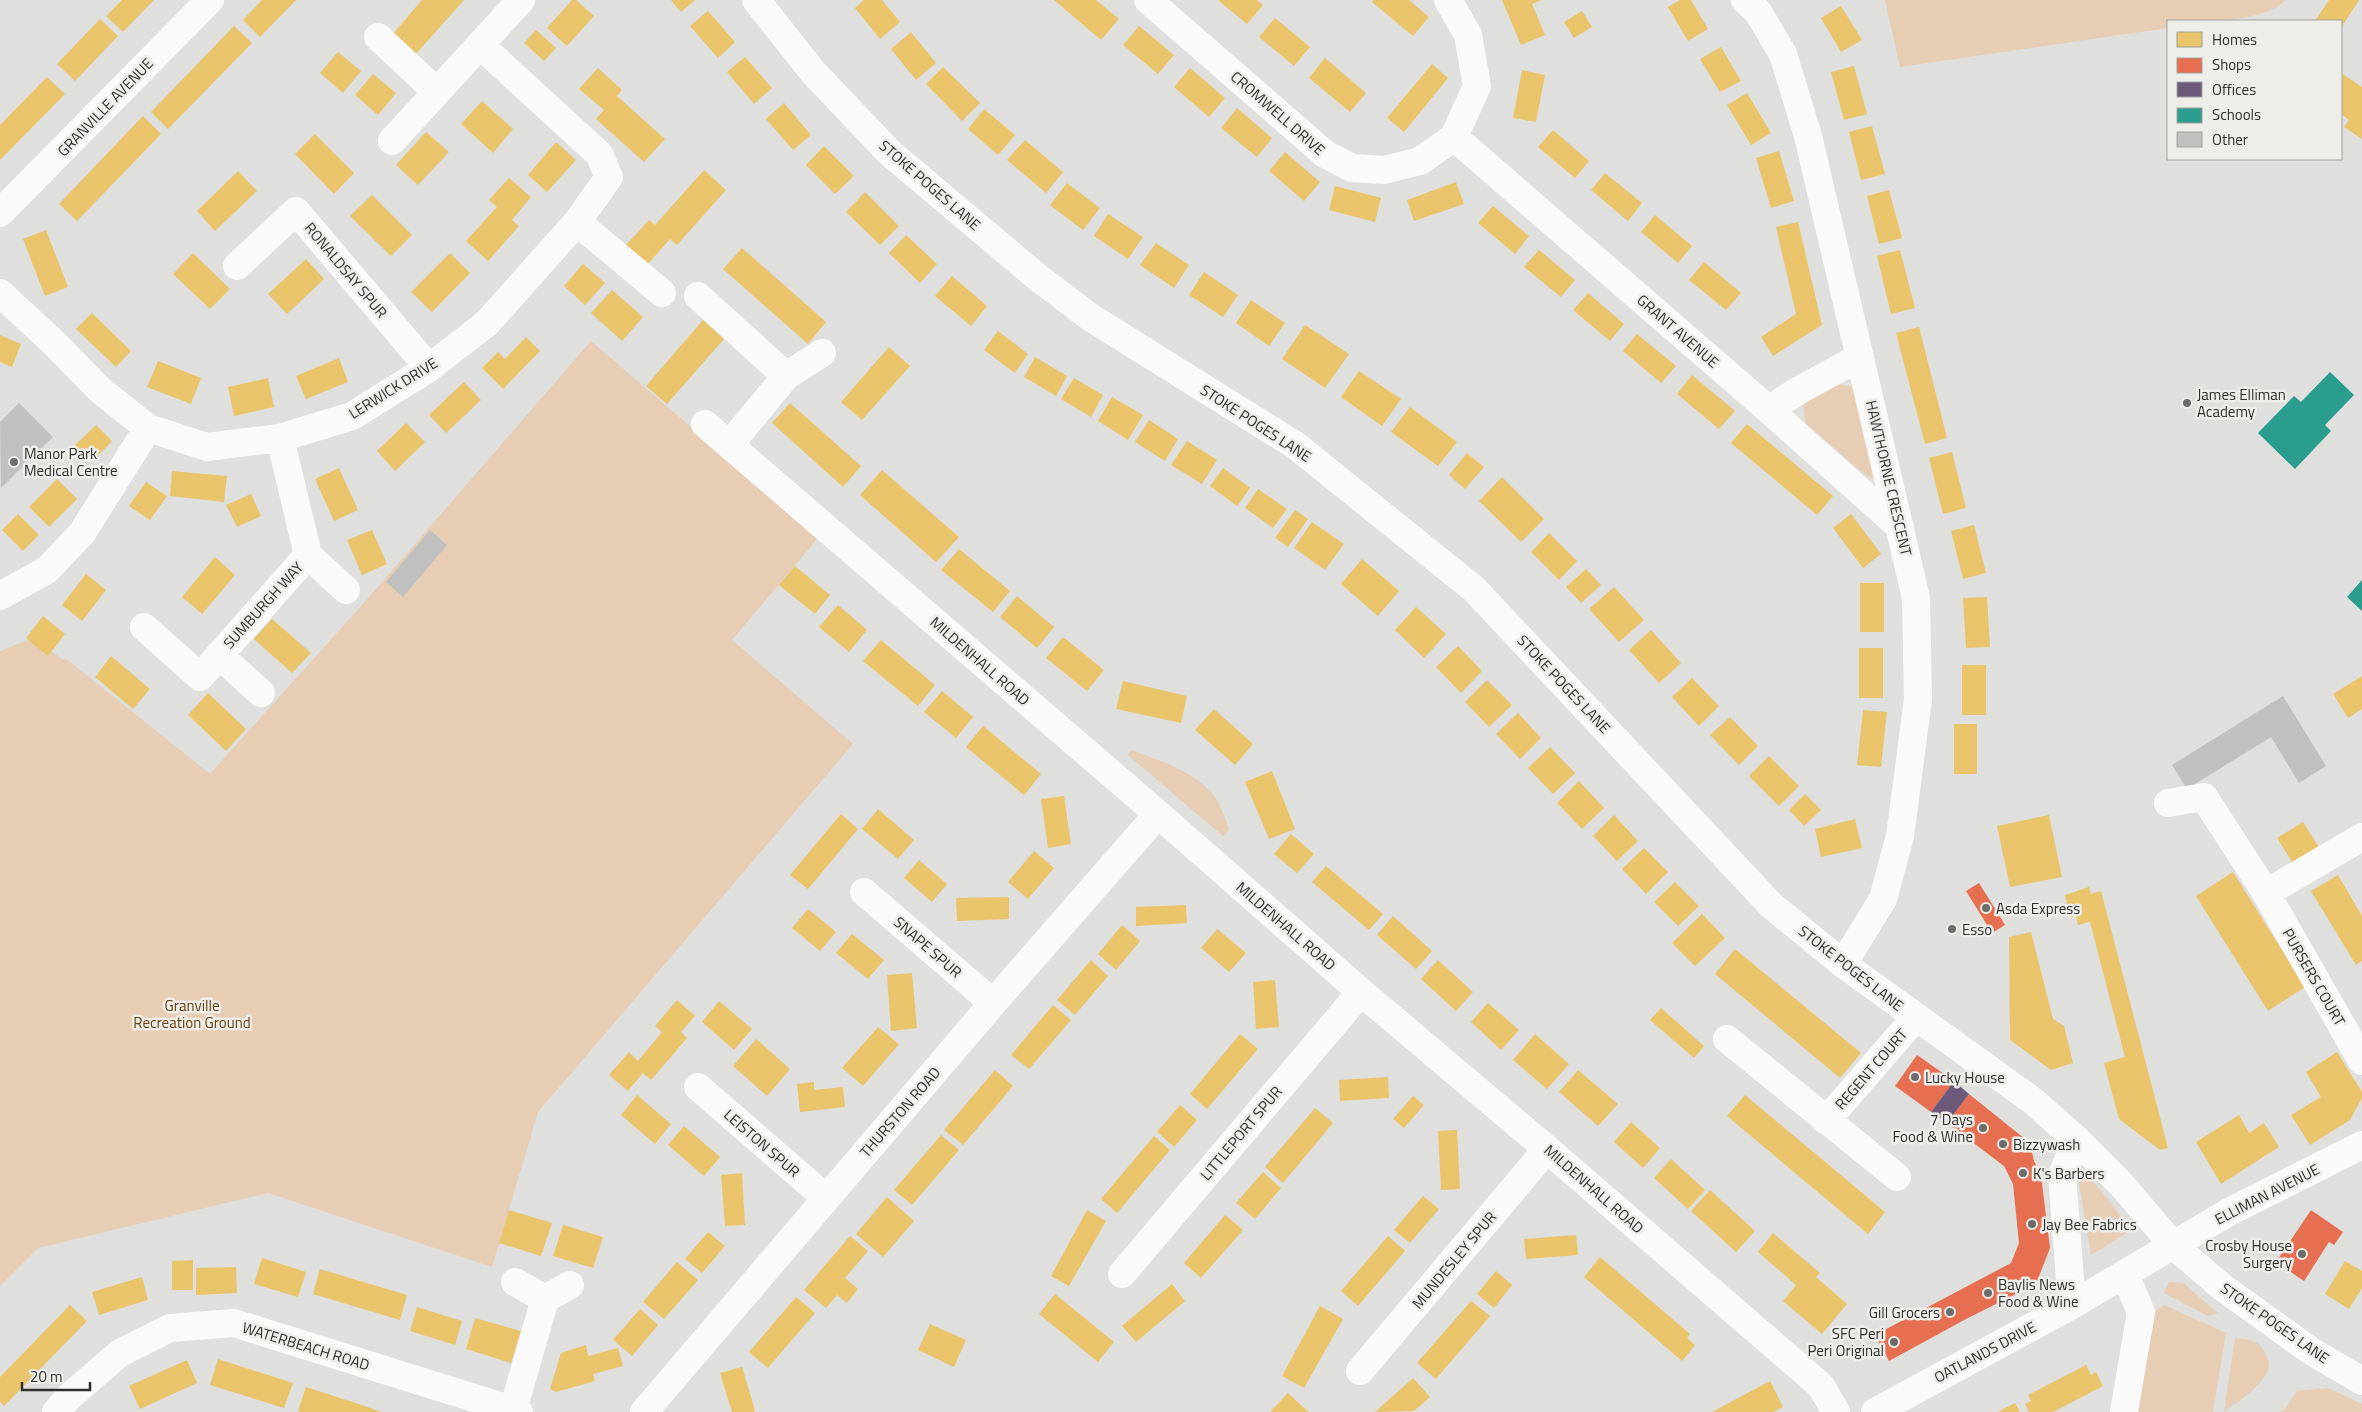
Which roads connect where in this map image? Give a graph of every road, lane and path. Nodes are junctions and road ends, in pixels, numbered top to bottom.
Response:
1 (210, 0) edge
2 (521, 0) edge
3 (756, 0) edge
4 (1148, 0) edge
5 (1448, 0) edge
6 (1746, 0) edge
7 (378, 37) dead end
8 (480, 45) junction
9 (436, 91) junction
10 (1454, 137) junction
11 (392, 140) dead end
12 (0, 213) edge
13 (577, 222) junction
14 (236, 266) dead end
15 (0, 293) edge
16 (662, 293) dead end
17 (698, 296) dead end
18 (822, 353) dead end
19 (1860, 357) junction
20 (429, 368) junction
21 (786, 376) junction
22 (1769, 410) junction
23 (705, 424) dead end
24 (148, 428) junction
25 (280, 438) junction
26 (730, 444) junction
27 (1900, 526) junction
28 (308, 554) junction
29 (346, 590) dead end
30 (0, 596) edge
31 (144, 627) dead end
32 (219, 655) junction
33 (261, 693) dead end
34 (2168, 803) dead end
35 (1158, 814) junction
36 (2362, 837) edge
37 (864, 892) dead end
38 (2266, 893) junction
39 (1844, 964) junction
40 (1361, 992) junction
41 (993, 1003) junction
42 (1915, 1018) junction
43 (1727, 1039) dead end
44 (2362, 1061) edge
45 (698, 1087) dead end
46 (1826, 1121) junction
47 (2077, 1140) junction
48 (2362, 1145) edge
49 (1547, 1149) junction
50 (1897, 1177) dead end
51 (826, 1198) junction
52 (2172, 1244) junction
53 (1122, 1274) dead end
54 (2125, 1275) junction
55 (515, 1282) dead end
56 (570, 1286) dead end
57 (545, 1299) junction
58 (2072, 1305) junction
59 (1360, 1371) dead end
60 (2362, 1381) edge
61 (516, 1411) edge
62 (56, 1412) edge
63 (644, 1412) edge
64 (1836, 1412) edge
65 (1874, 1412) edge
66 (2124, 1412) edge

1 - 12 street, GRANVILLE AVENUE
2 - 8 street
3 - 39 street, STOKE POGES LANE
4 - 10 street, CROMWELL DRIVE
5 - 10 street
6 - 19 street, HAWTHORNE CRESCENT
7 - 9 street
8 - 9 street
8 - 13 street, LERWICK DRIVE
9 - 11 street
10 - 22 street, GRANT AVENUE
13 - 16 street
13 - 20 street, LERWICK DRIVE
14 - 20 street, RONALDSAY SPUR
15 - 24 street, LERWICK DRIVE
17 - 21 street
18 - 21 street
19 - 22 street
19 - 27 street, HAWTHORNE CRESCENT
20 - 25 street, LERWICK DRIVE
21 - 26 street
22 - 27 street, GRANT AVENUE
23 - 26 street, MILDENHALL ROAD
24 - 25 street, LERWICK DRIVE
24 - 30 street
25 - 28 street, SUMBURGH WAY
26 - 35 street, MILDENHALL ROAD
27 - 39 street, HAWTHORNE CRESCENT
28 - 29 street, SUMBURGH WAY
28 - 32 street, SUMBURGH WAY
31 - 32 street, SUMBURGH WAY
32 - 33 street, SUMBURGH WAY
34 - 38 street, PURSERS COURT
35 - 40 street, MILDENHALL ROAD
35 - 41 street, THURSTON ROAD
36 - 38 street
37 - 41 street, SNAPE SPUR
38 - 44 street, PURSERS COURT
39 - 42 street, STOKE POGES LANE
40 - 49 street, MILDENHALL ROAD
40 - 53 street, LITTLEPORT SPUR
41 - 51 street, THURSTON ROAD
42 - 46 street, REGENT COURT
42 - 47 street, STOKE POGES LANE
43 - 46 street, REGENT COURT
45 - 51 street, LEISTON SPUR
46 - 50 street, REGENT COURT
47 - 52 street, STOKE POGES LANE
47 - 58 street
48 - 52 street, ELLIMAN AVENUE
49 - 59 street, MUNDESLEY SPUR
49 - 64 street, MILDENHALL ROAD
51 - 63 street, THURSTON ROAD
52 - 54 street, OATLANDS DRIVE
52 - 60 street, STOKE POGES LANE
54 - 58 street, OATLANDS DRIVE
54 - 66 street
55 - 57 street
56 - 57 street
57 - 61 street
58 - 65 street, OATLANDS DRIVE
61 - 62 street, WATERBEACH ROAD

